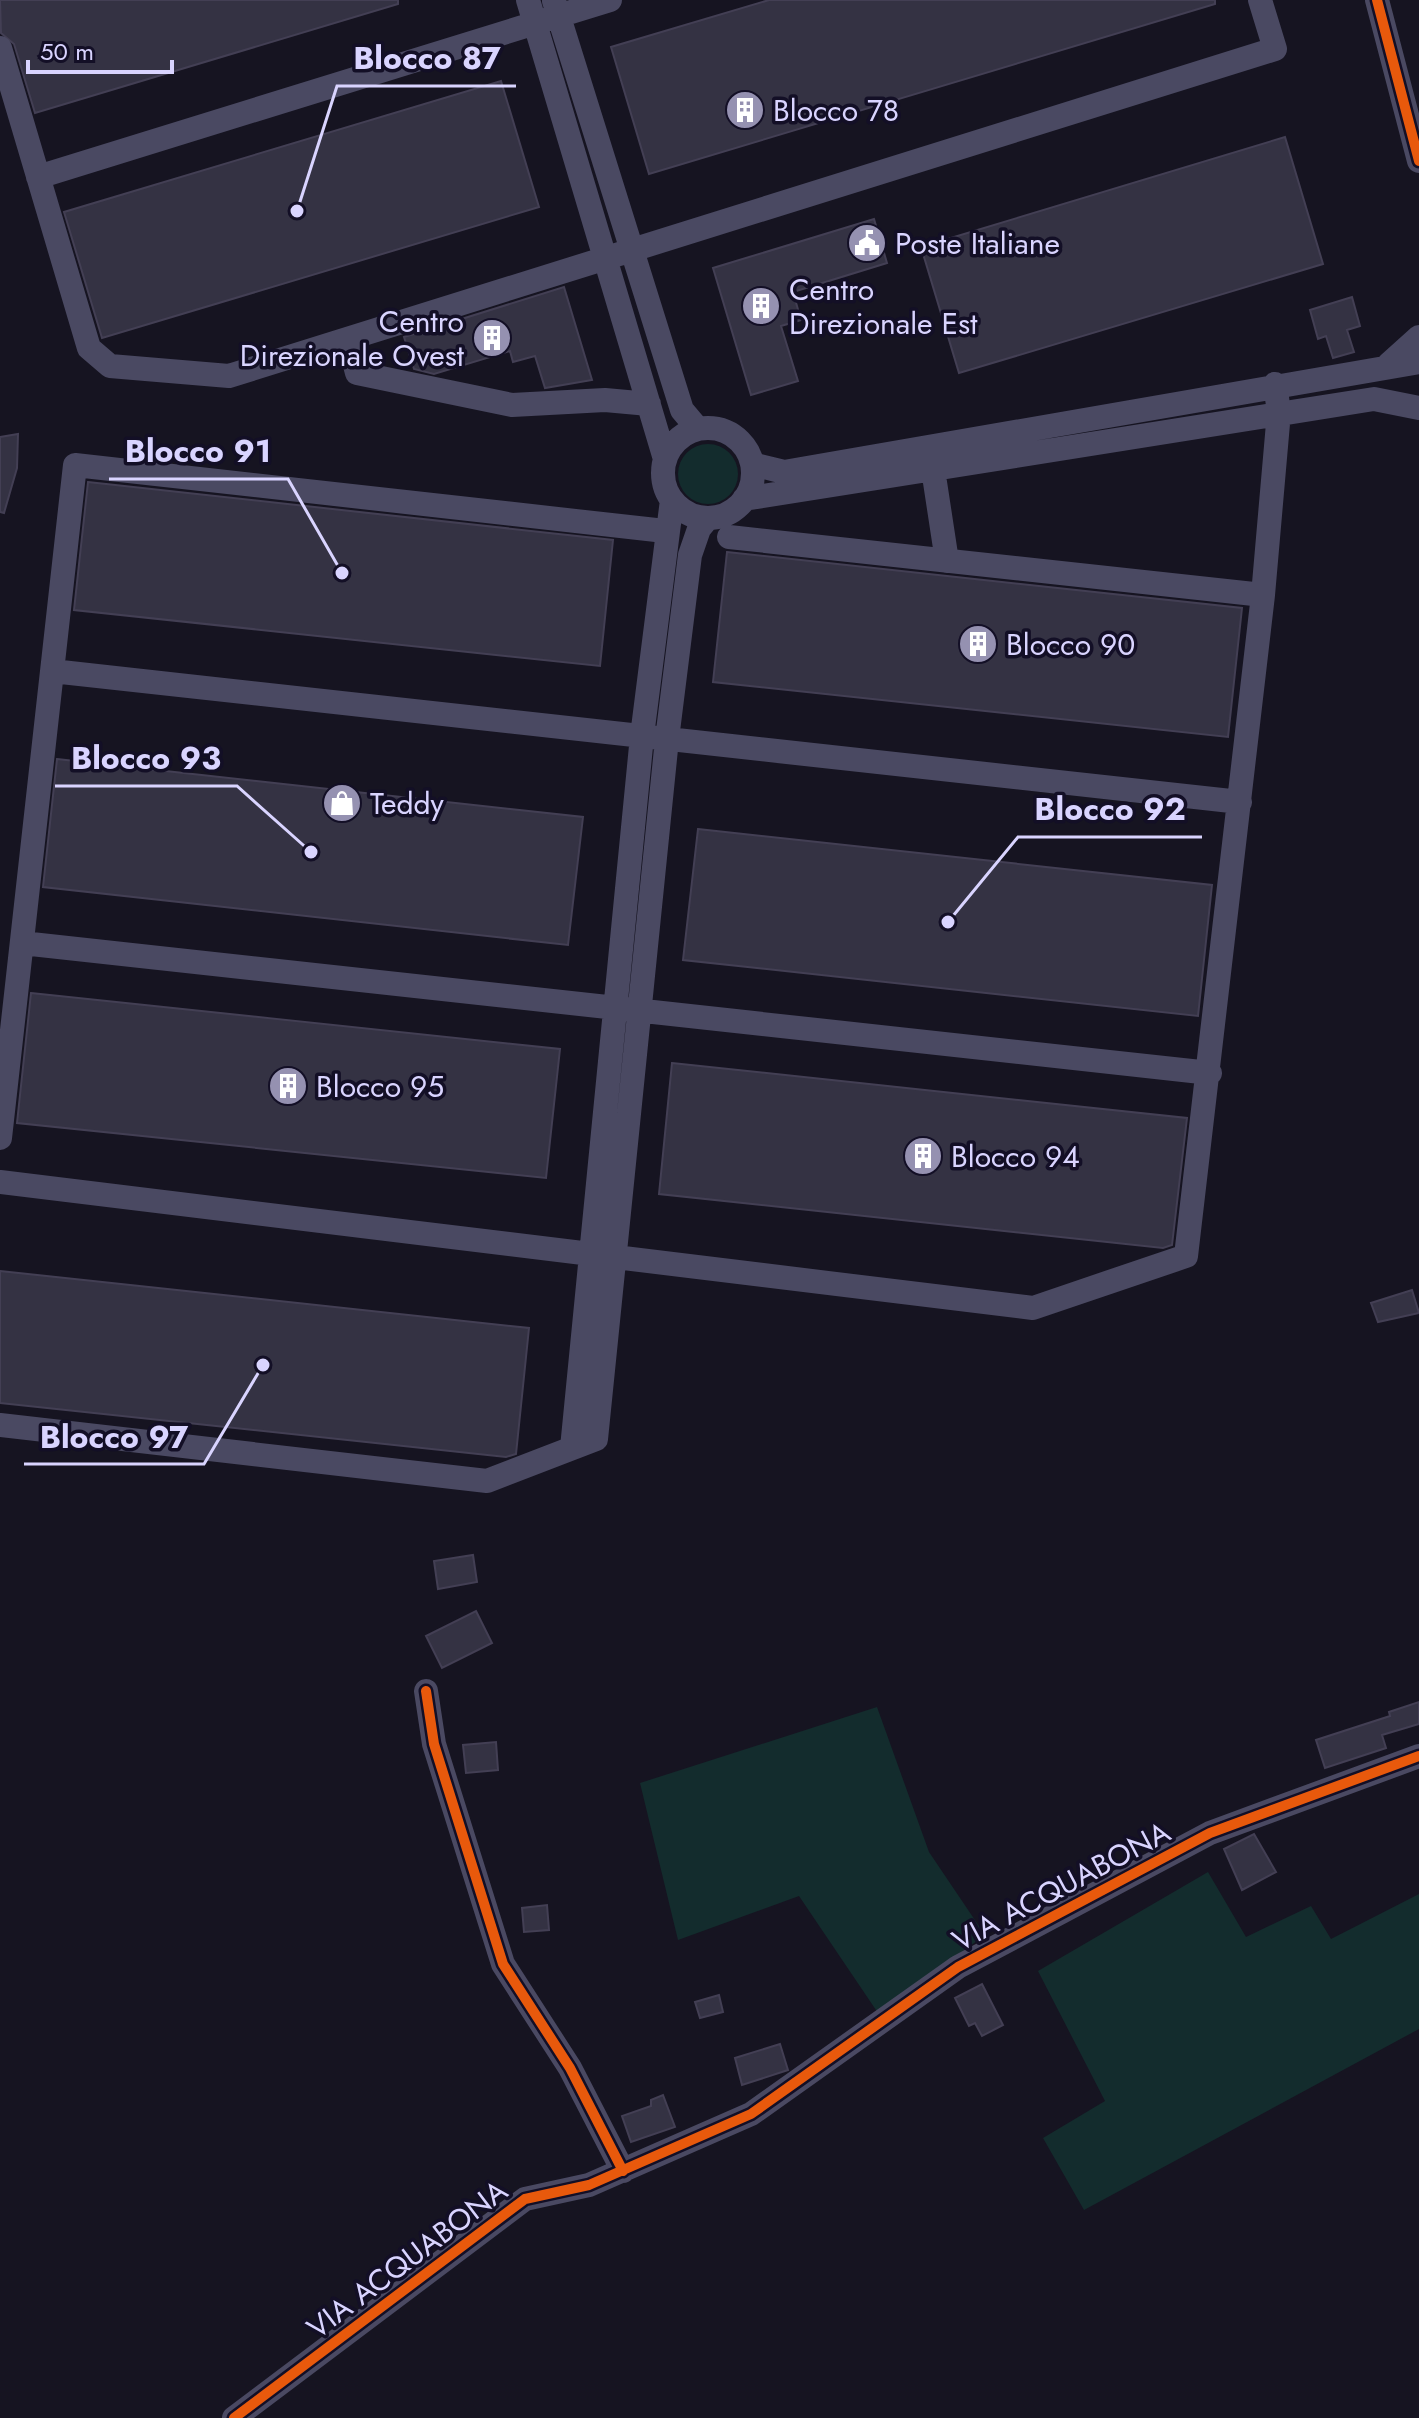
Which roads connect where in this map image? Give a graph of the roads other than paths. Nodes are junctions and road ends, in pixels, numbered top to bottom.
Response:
1 (610, 0) edge
2 (1260, 0) edge
3 (1377, 0) edge
4 (556, 8) edge
5 (532, 12) edge
6 (0, 48) edge
7 (1419, 161) edge
8 (38, 177) junction
9 (631, 250) junction
10 (607, 258) junction
11 (1419, 337) edge
12 (348, 339) junction
13 (1419, 362) edge
14 (1389, 364) junction
15 (1275, 384) junction
16 (646, 392) junction
17 (1419, 408) edge
18 (1279, 412) junction
19 (698, 429) junction
20 (932, 458) junction
21 (665, 459) junction
22 (752, 464) junction
23 (744, 499) junction
24 (672, 500) junction
25 (708, 518) junction
26 (665, 531) junction
27 (729, 537) dead end
28 (947, 561) junction
29 (1263, 595) junction
30 (52, 671) junction
31 (642, 736) junction
32 (667, 739) junction
33 (1240, 802) junction
34 (22, 943) junction
35 (627, 1009) junction
36 (1210, 1073) junction
37 (0, 1138) edge
38 (0, 1182) edge
39 (602, 1255) junction
40 (0, 1425) edge
41 (572, 1448) junction
42 (426, 1691) dead end
43 (1419, 1756) edge
44 (623, 2171) junction
45 (234, 2418) edge

1 - 4 street
2 - 9 street
3 - 7 street
4 - 5 street
4 - 9 street
5 - 8 street
5 - 10 street
6 - 8 street
8 - 12 street
9 - 10 street
9 - 19 street
10 - 12 street
10 - 16 street
11 - 14 street
12 - 16 street
13 - 14 street
14 - 15 street
15 - 18 street
15 - 20 street
16 - 21 street
17 - 18 street
18 - 20 street
18 - 29 street
19 - 21 street
19 - 22 street
20 - 22 street
20 - 23 street
20 - 28 street
21 - 24 street
22 - 23 street
23 - 25 street
24 - 25 street
24 - 26 street
25 - 32 street
26 - 30 street
26 - 31 street
27 - 28 street
28 - 29 street
29 - 33 street
30 - 31 street
30 - 34 street
31 - 32 street
31 - 35 street
32 - 33 street
32 - 35 street
33 - 36 street
34 - 35 street
34 - 37 street
35 - 36 street
35 - 39 street
36 - 39 street
38 - 39 street
39 - 41 street
39 - 41 street
40 - 41 street
42 - 44 street
43 - 44 street, VIA ACQUABONA
44 - 45 street, VIA ACQUABONA

